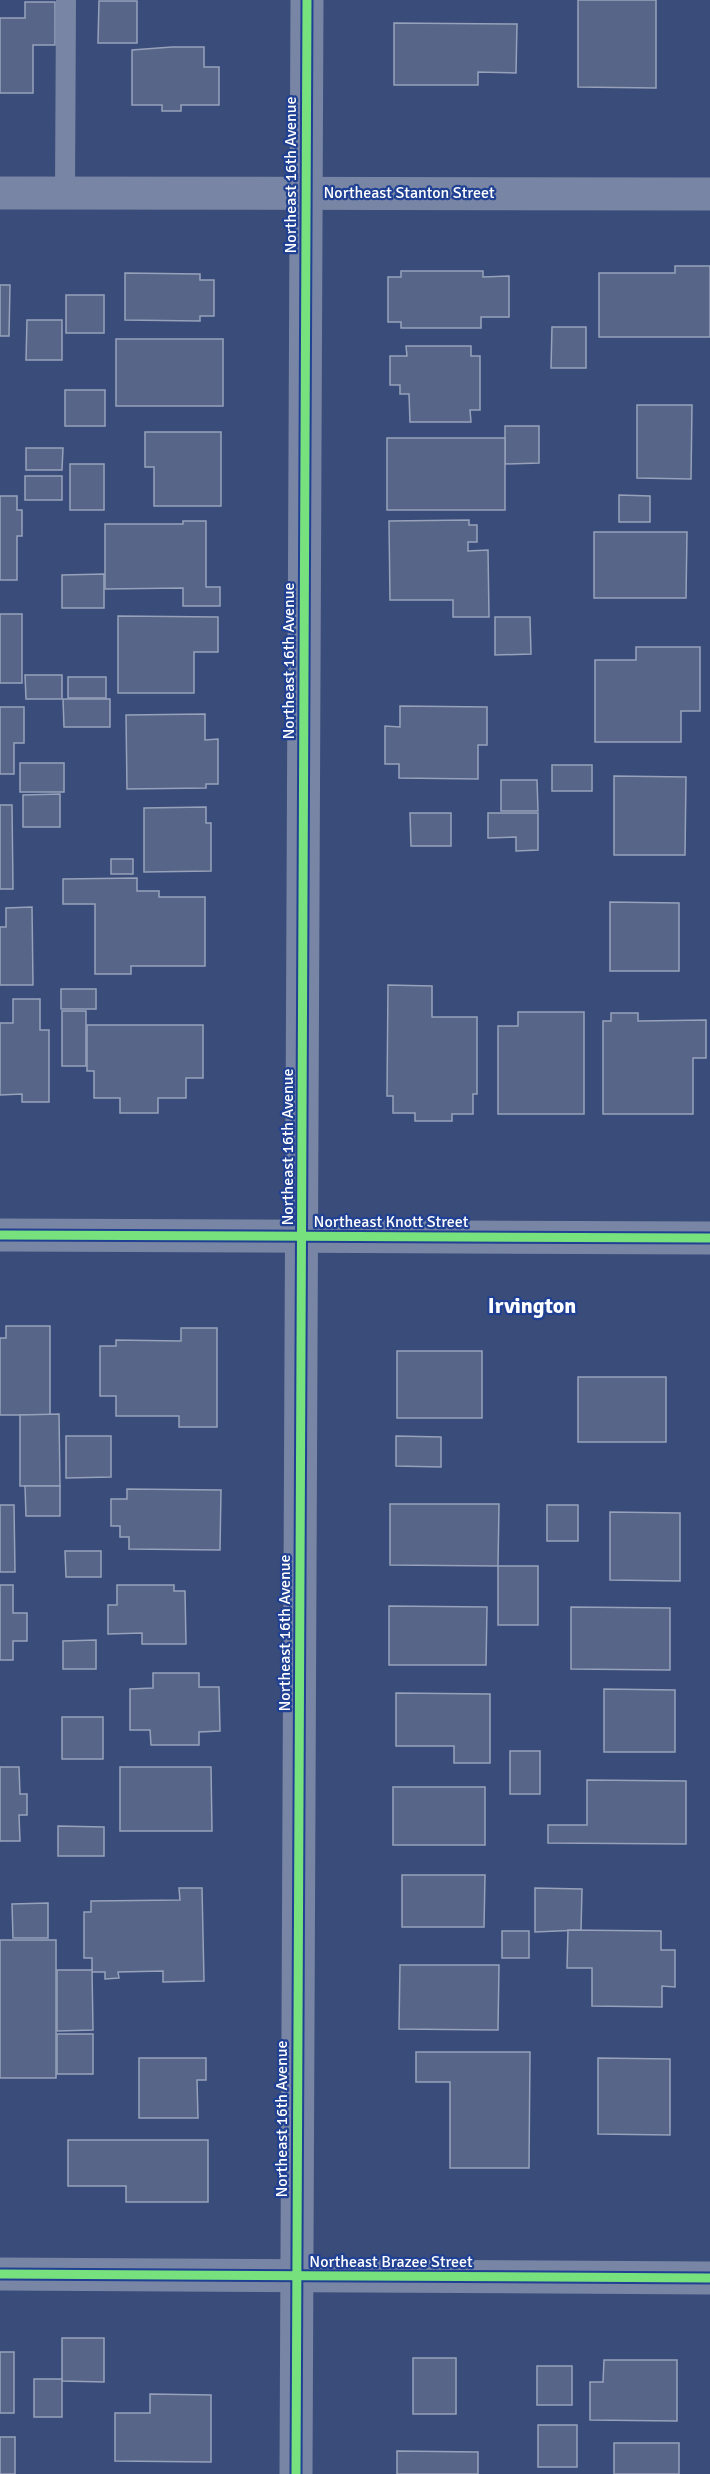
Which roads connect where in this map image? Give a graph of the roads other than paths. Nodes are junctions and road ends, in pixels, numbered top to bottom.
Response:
1 (66, 0) edge
2 (307, 0) edge
3 (65, 192) junction
4 (306, 192) junction
5 (0, 193) edge
6 (710, 194) edge
7 (0, 1235) edge
8 (303, 1236) junction
9 (710, 1238) edge
10 (0, 2274) edge
11 (296, 2276) junction
12 (710, 2278) edge
13 (296, 2474) edge

1 - 3 lane
2 - 4 street, Northeast 16th Avenue
3 - 4 street, Northeast Stanton Street
3 - 5 street, Northeast Stanton Street
4 - 6 street, Northeast Stanton Street
4 - 8 street, Northeast 16th Avenue
7 - 8 street, Northeast Knott Street
8 - 9 street, Northeast Knott Street
8 - 11 street, Northeast 16th Avenue
10 - 11 street, Northeast Brazee Street
11 - 12 street, Northeast Brazee Street
11 - 13 street, Northeast 16th Avenue

